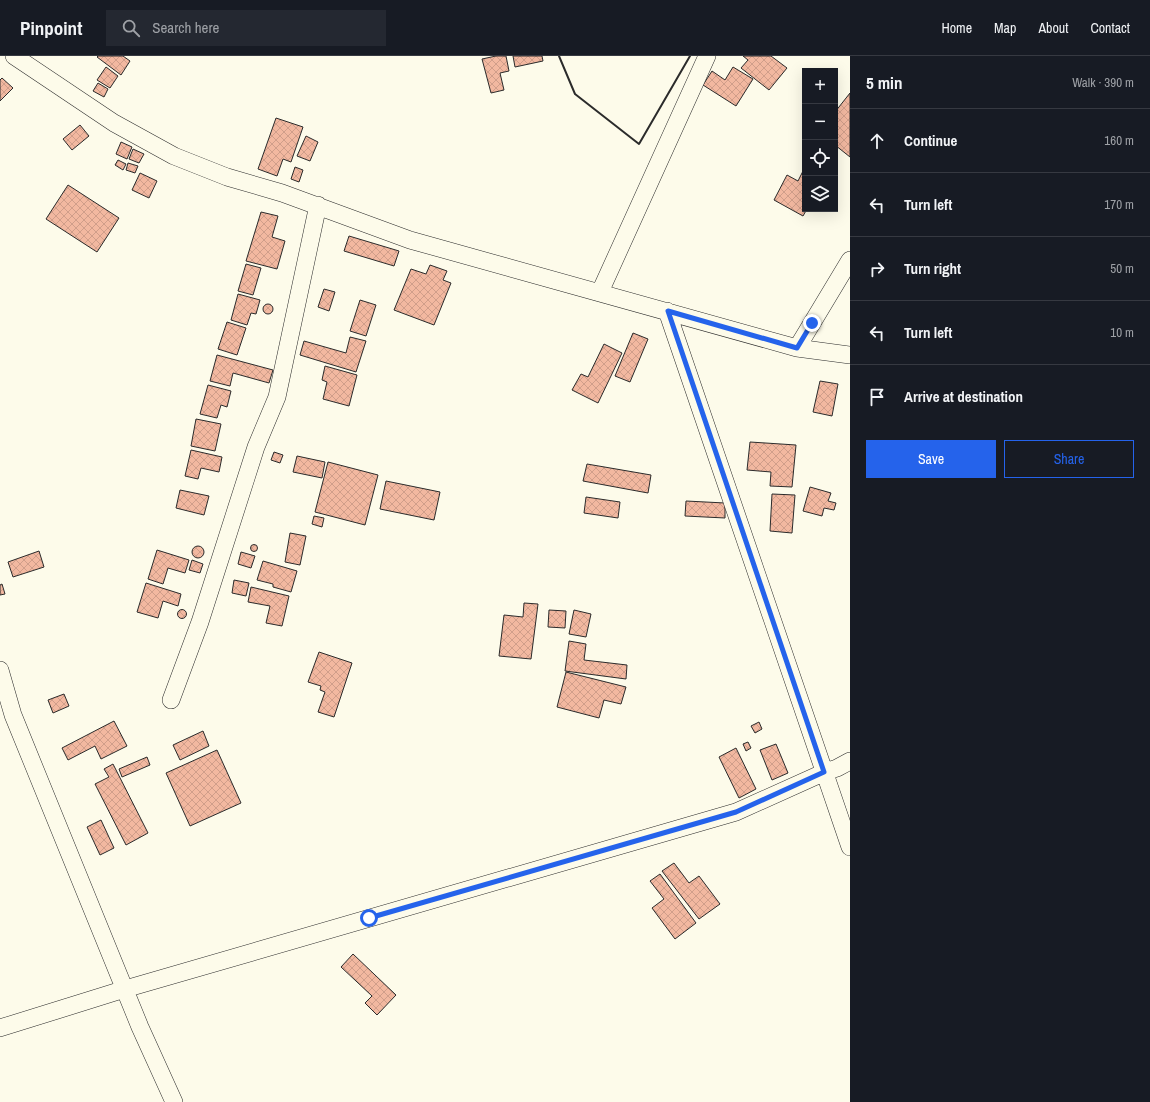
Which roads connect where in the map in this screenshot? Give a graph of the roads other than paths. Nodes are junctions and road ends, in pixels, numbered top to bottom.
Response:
1 (14, 56) edge
2 (707, 56) edge
3 (318, 205) junction
4 (850, 260) edge
5 (600, 292) junction
6 (668, 311) junction
7 (797, 348) junction
8 (850, 355) edge
9 (0, 670) edge
10 (171, 700) dead end
11 (850, 760) edge
12 (824, 772) junction
13 (850, 847) edge
14 (125, 989) junction
15 (0, 1028) edge
16 (174, 1102) edge

1 - 3 street
2 - 5 street
3 - 5 street
3 - 10 street
4 - 7 street
5 - 6 street
6 - 7 street
6 - 12 street
7 - 8 street
9 - 14 street
11 - 12 street
12 - 13 street
12 - 14 street
14 - 15 street
14 - 16 street

